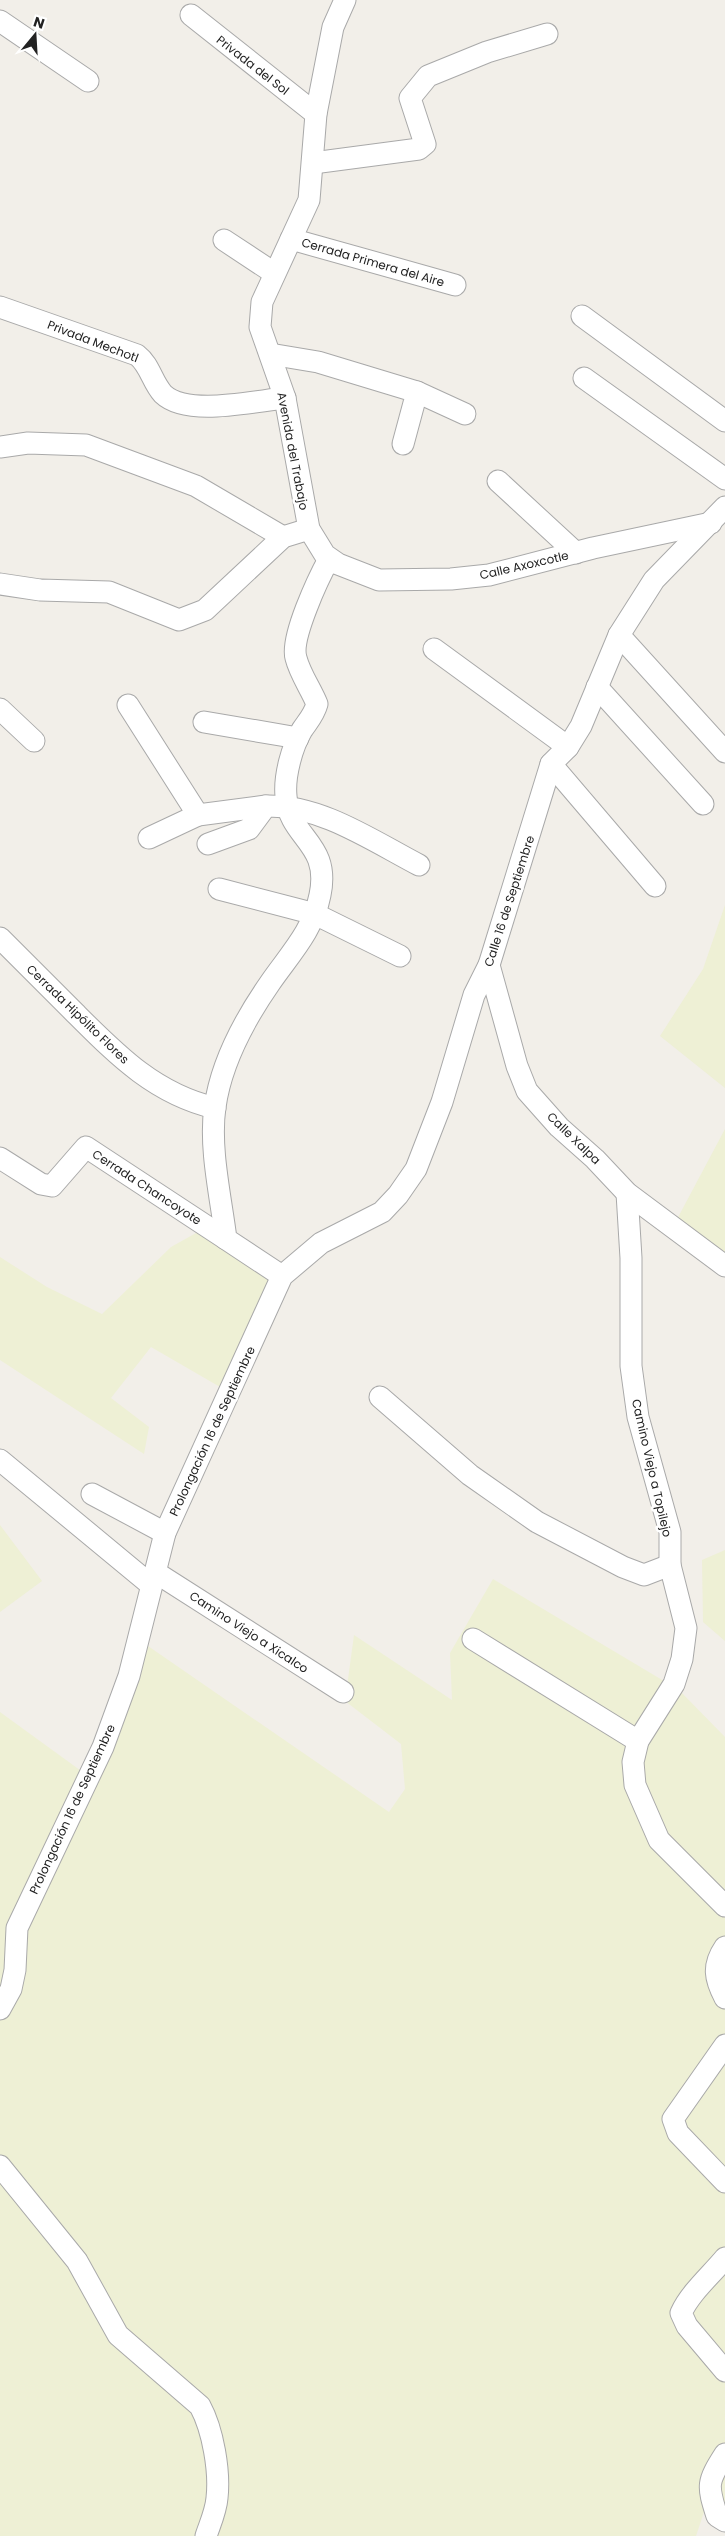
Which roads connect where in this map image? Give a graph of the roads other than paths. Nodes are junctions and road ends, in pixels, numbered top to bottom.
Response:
1 (345, 0) edge
2 (190, 15) dead end
3 (0, 21) edge
4 (547, 34) dead end
5 (88, 81) dead end
6 (316, 114) junction
7 (314, 163) junction
8 (224, 240) dead end
9 (291, 240) junction
10 (274, 273) junction
11 (455, 285) dead end
12 (0, 307) edge
13 (582, 316) dead end
14 (270, 354) junction
15 (584, 378) dead end
16 (417, 392) junction
17 (285, 398) junction
18 (465, 414) dead end
19 (725, 421) edge
20 (403, 444) dead end
21 (0, 447) edge
22 (725, 480) edge
23 (498, 481) dead end
24 (720, 519) edge
25 (309, 530) junction
26 (283, 537) junction
27 (576, 552) junction
28 (329, 559) junction
29 (0, 584) edge
30 (619, 635) junction
31 (434, 649) dead end
32 (597, 687) junction
33 (128, 705) dead end
34 (0, 709) edge
35 (204, 722) dead end
36 (298, 738) junction
37 (34, 741) dead end
38 (568, 747) junction
39 (725, 752) edge
40 (551, 764) junction
41 (703, 804) dead end
42 (266, 806) junction
43 (287, 806) junction
44 (198, 815) junction
45 (149, 838) dead end
46 (208, 844) dead end
47 (419, 865) dead end
48 (654, 886) dead end
49 (219, 889) dead end
50 (315, 914) junction
51 (0, 938) edge
52 (400, 956) dead end
53 (489, 965) junction
54 (215, 1108) junction
55 (0, 1158) edge
56 (627, 1193) junction
57 (226, 1239) junction
58 (725, 1266) edge
59 (282, 1276) junction
60 (380, 1397) dead end
61 (0, 1460) edge
62 (92, 1494) dead end
63 (165, 1533) junction
64 (670, 1565) junction
65 (153, 1579) junction
66 (473, 1639) dead end
67 (343, 1692) dead end
68 (638, 1741) junction
69 (725, 1906) edge
70 (725, 1947) edge
71 (725, 1998) edge
72 (0, 2009) edge
73 (725, 2045) edge
74 (0, 2166) edge
75 (725, 2182) edge
76 (725, 2258) edge
77 (725, 2371) edge
78 (725, 2454) edge
79 (725, 2521) edge
80 (206, 2536) edge

1 - 6 street, Avenida del Trabajo
2 - 6 street, Privada del Sol
3 - 5 street
4 - 7 street
6 - 7 street, Avenida del Trabajo
7 - 9 street, Avenida del Trabajo
8 - 10 street
9 - 10 street, Avenida del Trabajo
9 - 11 street, Cerrada Primera del Aire
10 - 14 street, Avenida del Trabajo
12 - 17 street, Privada Mechotl
13 - 19 street
14 - 16 street
14 - 17 street, Avenida del Trabajo
15 - 22 street
16 - 18 street
16 - 20 street
17 - 25 street, Avenida del Trabajo
21 - 26 street
23 - 27 street
24 - 27 street, Calle Axoxcotle
24 - 30 street, Calle 16 de Septiembre
25 - 26 street
25 - 28 street, Calle Axoxcotle
26 - 29 street
27 - 28 street, Calle Axoxcotle
28 - 36 street
30 - 32 street, Calle 16 de Septiembre
30 - 39 street
31 - 38 street
32 - 38 street, Calle 16 de Septiembre
32 - 41 street
33 - 44 street
34 - 37 street
35 - 36 street
36 - 43 street
38 - 40 street, Calle 16 de Septiembre
40 - 48 street
40 - 53 street, Calle 16 de Septiembre
42 - 43 street
42 - 44 street
42 - 46 street
43 - 47 street
43 - 50 street
44 - 45 street
49 - 50 street
50 - 52 street
50 - 54 street
51 - 54 street, Cerrada Hipólito Flores
53 - 56 street, Calle Xalpa
53 - 59 street, Calle 16 de Septiembre
54 - 57 street
55 - 57 street, Cerrada Chancoyote
56 - 58 street, Calle Xalpa
56 - 64 street, Camino Viejo a Topilejo
57 - 59 street
59 - 63 street, Prolongación 16 de Septiembre
60 - 64 street
61 - 65 street, Camino Viejo a Xicalco
62 - 63 street
63 - 65 street, Prolongación 16 de Septiembre
64 - 68 street, Camino Viejo a Topilejo
65 - 67 street, Camino Viejo a Xicalco
65 - 72 street, Prolongación 16 de Septiembre
66 - 68 street
68 - 69 street, Camino Viejo a Topilejo
70 - 71 street
73 - 75 street
74 - 80 street
76 - 77 street
78 - 79 street

